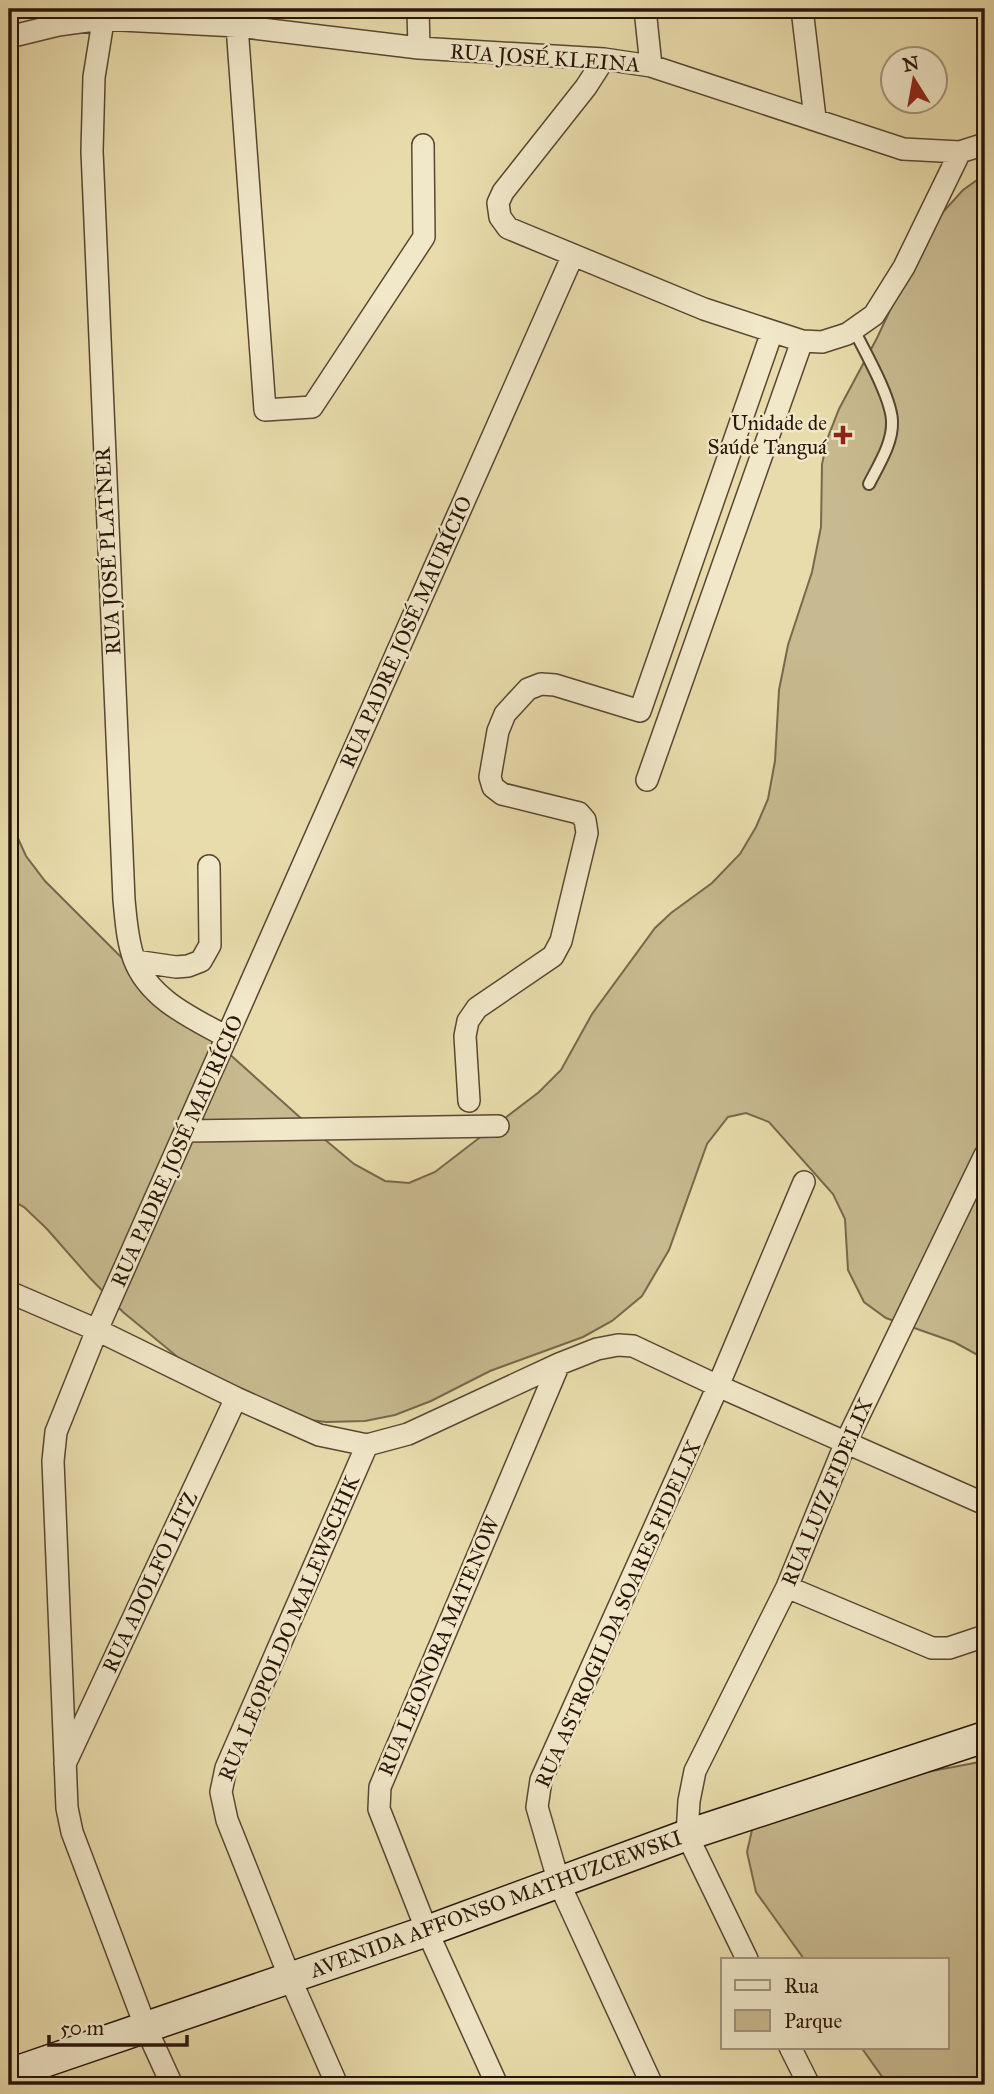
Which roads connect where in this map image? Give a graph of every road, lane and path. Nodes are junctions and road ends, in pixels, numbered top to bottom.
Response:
1 (418, 9) edge
2 (645, 9) edge
3 (802, 9) edge
4 (103, 14) edge
5 (237, 26) junction
6 (9, 37) edge
7 (419, 48) junction
8 (604, 59) junction
9 (651, 66) junction
10 (814, 118) junction
11 (985, 144) edge
12 (423, 145) dead end
13 (960, 152) junction
14 (573, 255) junction
15 (854, 330) junction
16 (772, 332) junction
17 (803, 341) junction
18 (869, 484) dead end
19 (647, 780) dead end
20 (209, 866) dead end
21 (135, 961) junction
22 (227, 1037) junction
23 (469, 1101) dead end
24 (498, 1126) dead end
25 (186, 1131) junction
26 (985, 1155) edge
27 (804, 1182) dead end
28 (9, 1292) edge
29 (97, 1331) junction
30 (559, 1364) junction
31 (718, 1386) junction
32 (236, 1398) junction
33 (846, 1442) junction
34 (367, 1445) junction
35 (985, 1504) edge
36 (787, 1587) junction
37 (985, 1636) edge
38 (985, 1737) edge
39 (64, 1767) junction
40 (687, 1835) junction
41 (559, 1883) junction
42 (427, 1931) junction
43 (747, 1958) edge
44 (290, 1978) junction
45 (146, 2028) junction
46 (790, 2048) edge
47 (9, 2074) edge
48 (172, 2085) edge
49 (337, 2085) edge
50 (497, 2085) edge
51 (652, 2085) edge
52 (809, 2085) edge

1 - 7 street
2 - 9 street
3 - 10 street
4 - 5 street, RUA JOSÉ KLEINA
4 - 6 street, RUA JOSÉ KLEINA
4 - 21 street, RUA JOSÉ PLATNER
5 - 7 street, RUA JOSÉ KLEINA
5 - 12 street
7 - 8 street, RUA JOSÉ KLEINA
8 - 9 street, RUA JOSÉ KLEINA
8 - 14 street
9 - 10 street, RUA JOSÉ KLEINA
10 - 13 street, RUA JOSÉ KLEINA
11 - 13 street, RUA JOSÉ KLEINA
13 - 15 street
14 - 16 street
14 - 22 street, RUA PADRE JOSÉ MAURÍCIO
15 - 17 street
15 - 18 lane
16 - 17 street
16 - 23 street
17 - 19 street
20 - 21 street
21 - 22 street, RUA JOSÉ PLATNER
22 - 25 street, RUA PADRE JOSÉ MAURÍCIO
24 - 25 street
25 - 29 street, RUA PADRE JOSÉ MAURÍCIO
26 - 33 street, RUA LUIZ FIDELIX
27 - 31 street, RUA ASTROGILDA SOARES FIDELIX
28 - 29 street
29 - 32 street
29 - 39 street, RUA PADRE JOSÉ MAURÍCIO
30 - 31 street
30 - 34 street
30 - 42 street, RUA LEONORA MATENOW
31 - 33 street
31 - 41 street, RUA ASTROGILDA SOARES FIDELIX
32 - 34 street
32 - 39 street, RUA ADOLFO LITZ
33 - 35 street
33 - 36 street, RUA LUIZ FIDELIX
34 - 44 street, RUA LEOPOLDO MALEWSCHIK
36 - 37 street
36 - 40 street, RUA LUIZ FIDELIX
38 - 40 street, AVENIDA AFFONSO MATHUZCEWSKI
39 - 45 street, RUA PADRE JOSÉ MAURÍCIO
40 - 41 street, AVENIDA AFFONSO MATHUZCEWSKI
40 - 43 street
41 - 42 street, AVENIDA AFFONSO MATHUZCEWSKI
41 - 51 street, RUA ASTROGILDA SOARES FIDELIX
42 - 44 street, AVENIDA AFFONSO MATHUZCEWSKI
42 - 50 street, RUA LEONORA MATENOW
44 - 45 street, AVENIDA AFFONSO MATHUZCEWSKI
44 - 49 street, RUA LEOPOLDO MALEWSCHIK
45 - 47 street, AVENIDA AFFONSO MATHUZCEWSKI
45 - 48 street, RUA PADRE JOSÉ MAURÍCIO
46 - 52 street

